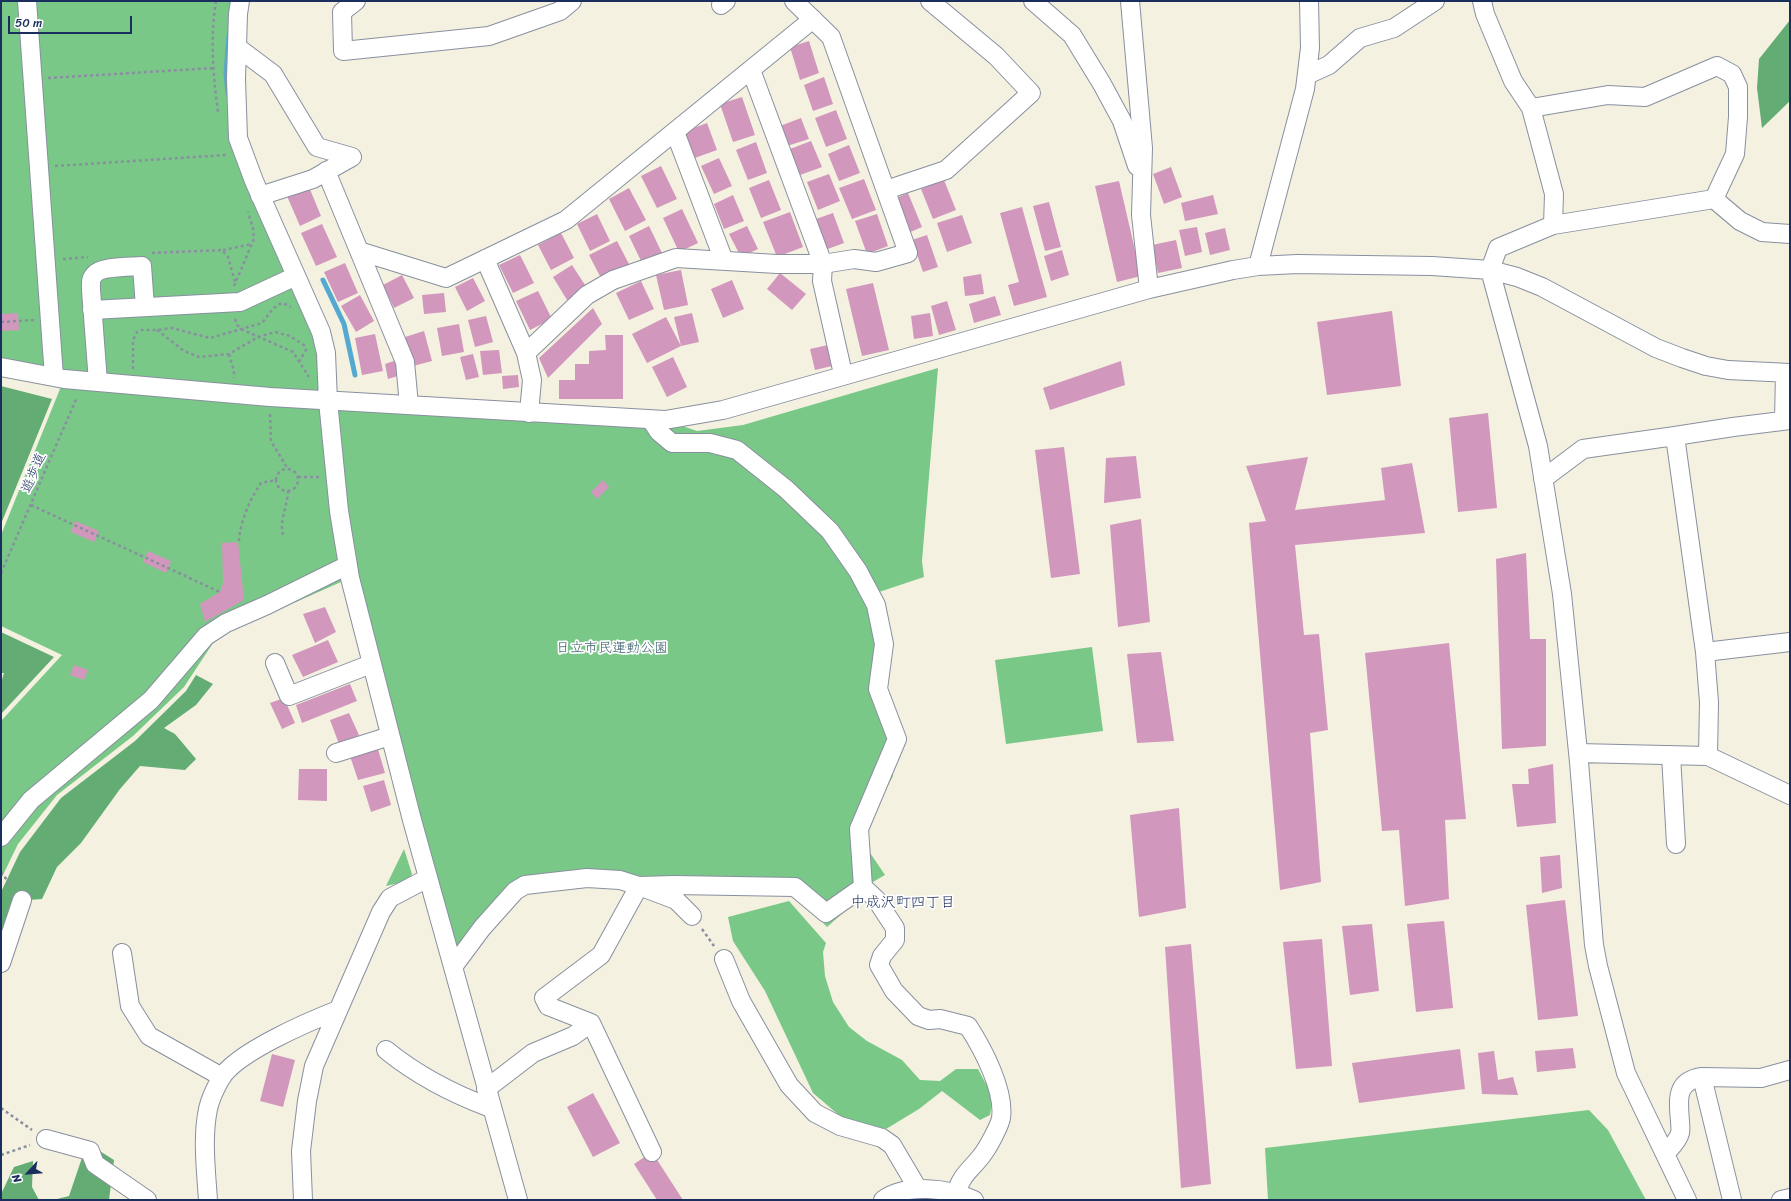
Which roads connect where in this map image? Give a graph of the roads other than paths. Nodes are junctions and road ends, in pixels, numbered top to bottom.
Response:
1 (27, 1) edge
2 (240, 1) edge
3 (356, 1) edge
4 (572, 1) edge
5 (794, 1) edge
6 (930, 1) edge
7 (1033, 1) edge
8 (1130, 1) edge
9 (1309, 1) edge
10 (1435, 1) edge
11 (1482, 1) edge
12 (812, 19) junction
13 (237, 47) junction
14 (750, 70) junction
15 (1307, 75) junction
16 (1531, 108) junction
17 (675, 132) junction
18 (326, 172) junction
19 (1142, 186) junction
20 (886, 190) junction
21 (260, 196) junction
22 (1714, 199) junction
23 (1553, 225) junction
24 (1790, 234) edge
25 (359, 251) junction
26 (485, 259) junction
27 (724, 261) junction
28 (823, 264) junction
29 (1258, 266) junction
30 (1490, 270) junction
31 (296, 276) junction
32 (1149, 289) junction
33 (145, 307) junction
34 (92, 310) junction
35 (526, 353) junction
36 (1, 367) edge
37 (1788, 373) edge
38 (843, 374) junction
39 (54, 377) junction
40 (91, 381) junction
41 (328, 401) junction
42 (409, 405) junction
43 (529, 413) junction
44 (650, 420) junction
45 (1787, 420) edge
46 (1675, 436) junction
47 (1543, 479) junction
48 (348, 565) junction
49 (1790, 642) edge
50 (1704, 652) junction
51 (275, 663) dead end
52 (371, 664) junction
53 (390, 736) junction
54 (336, 753) dead end
55 (1578, 753) junction
56 (1671, 755) junction
57 (1708, 756) junction
58 (1790, 795) edge
59 (1, 837) edge
60 (1676, 844) dead end
61 (428, 878) junction
62 (639, 886) junction
63 (863, 887) junction
64 (22, 900) dead end
65 (692, 916) road end
66 (122, 953) dead end
67 (724, 959) road end
68 (1, 963) edge
69 (453, 967) junction
70 (338, 1010) junction
71 (591, 1024) junction
72 (386, 1050) dead end
73 (1790, 1070) edge
74 (222, 1077) junction
75 (1702, 1077) junction
76 (486, 1089) junction
77 (492, 1108) junction
78 (46, 1139) road end
79 (652, 1152) dead end
80 (1665, 1154) junction
81 (918, 1188) junction
82 (956, 1194) junction
83 (1790, 1198) edge
84 (148, 1200) edge
85 (208, 1200) edge
86 (303, 1200) edge
87 (518, 1200) edge
88 (883, 1200) edge
89 (974, 1200) edge
90 (1687, 1200) edge
91 (1732, 1200) edge
92 (1781, 1200) edge

1 - 39 street
2 - 13 street
3 - 4 street
5 - 12 street
6 - 20 street
7 - 19 street
8 - 19 street
9 - 15 street
10 - 15 street
11 - 16 street
12 - 14 street
12 - 20 street
13 - 18 street
13 - 21 street
14 - 17 street
14 - 28 street
15 - 29 street
16 - 22 street
16 - 23 street
17 - 26 street
17 - 27 street
18 - 21 street
18 - 25 street
19 - 32 street
20 - 28 street
21 - 31 street
22 - 23 street
22 - 24 street
23 - 30 street
25 - 26 street
25 - 42 street
26 - 35 street
27 - 28 street
27 - 35 street
28 - 38 street
29 - 30 street
29 - 32 street
30 - 37 street
30 - 47 street
31 - 33 street
31 - 41 street
32 - 38 street
33 - 34 street
33 - 34 street
34 - 40 street
35 - 43 street
36 - 39 street
37 - 45 street
38 - 44 street
39 - 40 street
40 - 41 street
41 - 42 street
41 - 48 street
42 - 43 street
43 - 44 street
44 - 63 street
45 - 46 street
46 - 47 street
46 - 50 street
47 - 55 street
48 - 52 street
48 - 59 street
49 - 50 street
50 - 57 street
51 - 52 street
52 - 53 street
53 - 54 street
53 - 61 street
55 - 56 street
55 - 80 street
56 - 57 street
56 - 60 street
57 - 58 street
61 - 69 street
61 - 70 street
62 - 63 street
62 - 65 street
62 - 69 street
62 - 71 street
63 - 82 street
64 - 68 street
66 - 74 street
67 - 81 street
69 - 76 street
70 - 74 street
70 - 86 street
71 - 76 street
71 - 79 street
72 - 77 street
73 - 75 street
74 - 85 street
75 - 80 street
75 - 91 street
76 - 77 street
77 - 87 street
78 - 84 street
80 - 90 street
81 - 82 street
81 - 88 street
82 - 89 street
83 - 92 street

